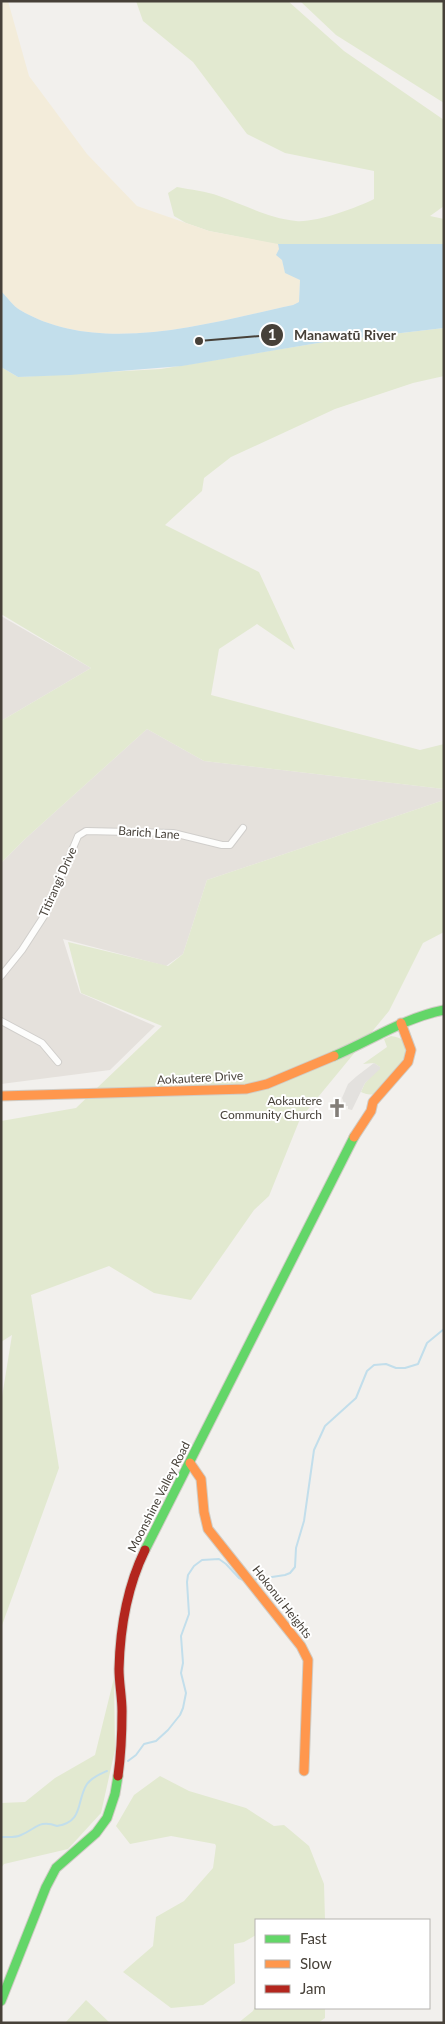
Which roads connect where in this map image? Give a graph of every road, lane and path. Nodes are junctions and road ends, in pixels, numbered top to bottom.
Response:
1 (243, 828) dead end
2 (78, 836) joint
3 (1, 976) edge
4 (444, 1010) edge
5 (1, 1021) edge
6 (401, 1023) junction
7 (58, 1062) dead end
8 (1, 1096) edge
9 (190, 1462) junction
10 (304, 1771) dead end
11 (1, 2001) edge

1 - 2 street, Barich Lane
2 - 3 street, Titirangi Drive
4 - 6 main road, Aokautere Drive
5 - 7 street
6 - 8 main road, Aokautere Drive
6 - 9 main road, Moonshine Valley Road
9 - 10 main road, Hokonui Heights
9 - 11 main road, Moonshine Valley Road

